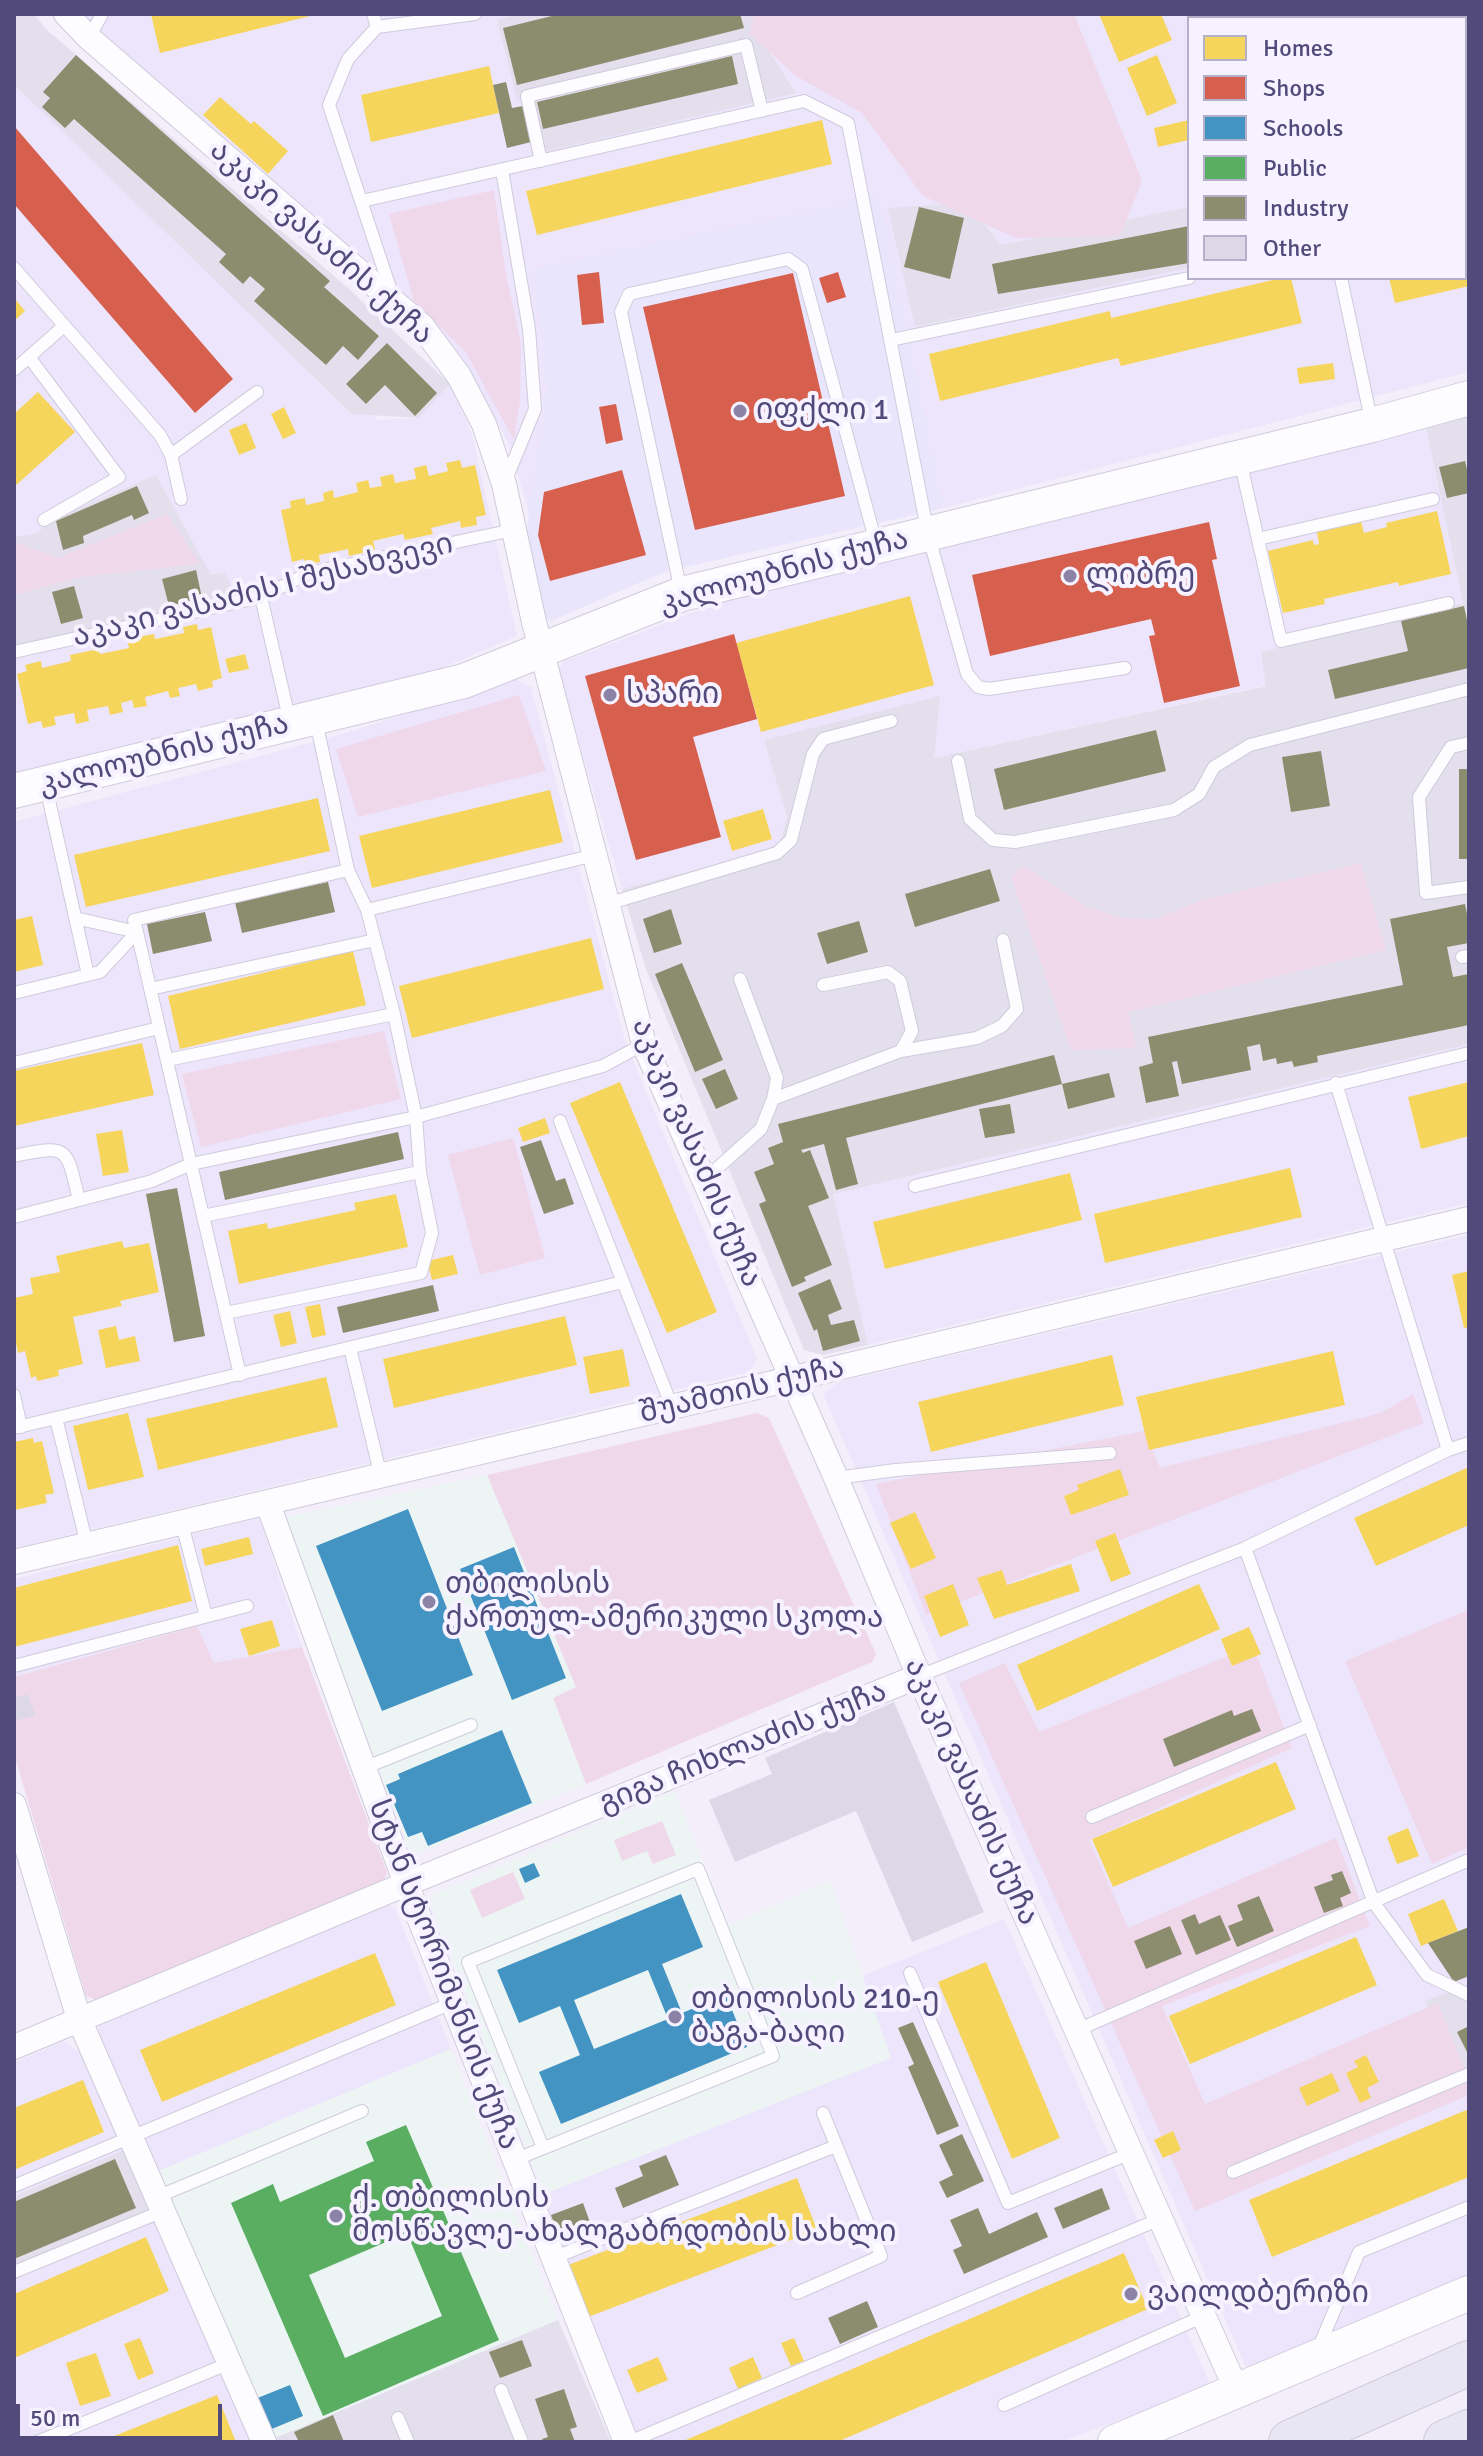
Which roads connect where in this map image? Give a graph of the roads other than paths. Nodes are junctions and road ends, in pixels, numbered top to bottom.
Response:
1 (66, 14) edge
2 (102, 14) edge
3 (475, 14) edge
4 (375, 20) edge
5 (89, 38) junction
6 (762, 111) junction
7 (541, 161) junction
8 (502, 170) junction
9 (362, 201) junction
10 (14, 268) edge
11 (1187, 278) edge
12 (1341, 280) edge
13 (395, 301) junction
14 (64, 326) junction
15 (891, 340) junction
16 (29, 357) junction
17 (14, 370) edge
18 (257, 392) dead end
19 (1469, 398) edge
20 (1372, 425) junction
21 (171, 455) junction
22 (1240, 457) junction
23 (504, 484) junction
24 (181, 499) dead end
25 (1433, 499) dead end
26 (44, 520) dead end
27 (513, 530) junction
28 (928, 534) junction
29 (1258, 539) junction
30 (877, 546) junction
31 (682, 594) junction
32 (261, 597) junction
33 (1448, 603) dead end
34 (542, 651) junction
35 (14, 652) edge
36 (1125, 668) dead end
37 (1469, 689) edge
38 (303, 720) junction
39 (891, 721) dead end
40 (1469, 743) edge
41 (958, 761) dead end
42 (23, 786) edge
43 (595, 855) junction
44 (348, 870) junction
45 (1469, 887) edge
46 (607, 904) junction
47 (367, 910) junction
48 (75, 918) junction
49 (137, 932) junction
50 (375, 940) junction
51 (1003, 940) dead end
52 (88, 975) junction
53 (740, 979) dead end
54 (823, 985) dead end
55 (150, 989) junction
56 (14, 993) edge
57 (394, 1014) junction
58 (159, 1028) junction
59 (644, 1044) junction
60 (901, 1051) junction
61 (1469, 1053) edge
62 (167, 1060) junction
63 (14, 1063) edge
64 (1336, 1083) junction
65 (773, 1099) junction
66 (416, 1117) junction
67 (560, 1121) dead end
68 (14, 1156) edge
69 (191, 1164) junction
70 (420, 1172) junction
71 (704, 1180) junction
72 (915, 1186) dead end
73 (79, 1200) junction
74 (203, 1216) junction
75 (14, 1217) edge
76 (1469, 1219) edge
77 (1383, 1238) junction
78 (623, 1282) junction
79 (226, 1313) junction
80 (350, 1348) junction
81 (240, 1375) junction
82 (793, 1379) junction
83 (14, 1395) edge
84 (672, 1407) junction
85 (56, 1418) junction
86 (18, 1428) edge
87 (1469, 1443) edge
88 (1448, 1450) junction
89 (1110, 1453) dead end
90 (381, 1477) junction
91 (836, 1478) junction
92 (268, 1504) junction
93 (182, 1524) junction
94 (87, 1545) junction
95 (1245, 1548) junction
96 (14, 1562) edge
97 (247, 1606) dead end
98 (206, 1616) junction
99 (14, 1666) edge
100 (919, 1676) junction
101 (471, 1725) dead end
102 (1310, 1725) junction
103 (364, 1768) junction
104 (14, 1805) edge
105 (1092, 1817) dead end
106 (1469, 1860) edge
107 (406, 1884) junction
108 (1374, 1903) junction
109 (910, 1973) dead end
110 (1469, 1995) edge
111 (452, 2003) junction
112 (79, 2019) junction
113 (1077, 2030) junction
114 (14, 2047) edge
115 (1469, 2074) edge
116 (362, 2111) dead end
117 (823, 2113) dead end
118 (131, 2138) junction
119 (836, 2146) junction
120 (543, 2148) junction
121 (1131, 2153) junction
122 (514, 2160) junction
123 (1233, 2172) dead end
124 (14, 2186) edge
125 (160, 2204) junction
126 (1469, 2207) edge
127 (1160, 2219) junction
128 (553, 2258) junction
129 (14, 2272) edge
130 (797, 2293) dead end
131 (1469, 2293) edge
132 (1204, 2316) junction
133 (1314, 2358) junction
134 (230, 2363) junction
135 (1469, 2363) edge
136 (501, 2390) dead end
137 (1237, 2391) junction
138 (1004, 2405) dead end
139 (398, 2418) dead end
140 (1469, 2432) edge
141 (37, 2442) edge
142 (264, 2442) edge
143 (408, 2442) edge
144 (522, 2442) edge
145 (628, 2442) edge
146 (1115, 2442) edge
147 (1291, 2442) edge
148 (1446, 2442) edge

1 - 5 street, აკაკი ვასაძის ქუჩა
2 - 5 lane
3 - 4 lane
4 - 9 lane
5 - 13 street, აკაკი ვასაძის ქუჩა
6 - 7 lane
6 - 7 lane
6 - 15 lane
7 - 8 lane
8 - 9 lane
8 - 23 lane
9 - 13 lane
10 - 14 lane
11 - 15 lane
12 - 20 lane
13 - 23 street, აკაკი ვასაძის ქუჩა
14 - 16 lane
14 - 21 lane
15 - 28 lane
16 - 17 lane
16 - 26 lane
18 - 21 lane
19 - 20 street, კალოუბნის ქუჩა
20 - 22 street, კალოუბნის ქუჩა
21 - 24 lane
22 - 28 street, კალოუბნის ქუჩა
22 - 29 lane
23 - 27 street, აკაკი ვასაძის ქუჩა
25 - 29 lane
27 - 32 lane, აკაკი ვასაძის I შესახვევი
27 - 34 street, აკაკი ვასაძის ქუჩა
28 - 30 street, კალოუბნის ქუჩა
28 - 36 lane
29 - 33 lane
30 - 31 street, კალოუბნის ქუჩა
30 - 31 lane
31 - 34 street, კალოუბნის ქუჩა
32 - 35 lane, აკაკი ვასაძის I შესახვევი
32 - 38 lane
34 - 38 street, კალოუბნის ქუჩა
34 - 43 street, აკაკი ვასაძის ქუჩა
37 - 41 lane
38 - 42 street, კალოუბნის ქუჩა
38 - 44 lane
39 - 46 lane
40 - 45 lane
42 - 48 lane
43 - 46 street, აკაკი ვასაძის ქუჩა
43 - 47 lane
44 - 47 lane
44 - 49 lane
46 - 59 street, აკაკი ვასაძის ქუჩა
47 - 50 lane
48 - 49 lane
48 - 52 lane
49 - 52 lane
49 - 55 lane
50 - 55 lane
50 - 57 lane
51 - 60 lane
52 - 56 lane
53 - 65 lane
54 - 60 lane
55 - 58 lane
57 - 62 lane
57 - 66 lane
58 - 62 lane
58 - 63 lane
59 - 66 lane
59 - 71 street, აკაკი ვასაძის ქუჩა
60 - 65 lane
61 - 64 lane
62 - 69 lane
64 - 72 lane
64 - 77 lane
65 - 71 lane
66 - 69 lane
66 - 70 lane
67 - 78 lane
68 - 73 lane
69 - 73 lane
69 - 74 lane
70 - 74 lane
70 - 79 lane
71 - 82 street, აკაკი ვასაძის ქუჩა
73 - 75 lane
74 - 79 lane
76 - 77 street, შუამთის ქუჩა
77 - 82 street, შუამთის ქუჩა
77 - 88 lane
78 - 80 lane
78 - 84 lane
79 - 81 lane
80 - 81 lane
80 - 90 lane
81 - 85 lane
82 - 84 street, შუამთის ქუჩა
82 - 91 street, აკაკი ვასაძის ქუჩა
83 - 86 lane
84 - 90 street, შუამთის ქუჩა
85 - 86 lane
85 - 94 lane
87 - 88 lane, გიგა ჩიხლაძის ქუჩა
88 - 95 lane, გიგა ჩიხლაძის ქუჩა
89 - 91 lane
90 - 92 street, შუამთის ქუჩა
91 - 100 street, აკაკი ვასაძის ქუჩა
92 - 93 street, შუამთის ქუჩა
92 - 103 street, სტან სტორიმანსის ქუჩა
93 - 94 street, შუამთის ქუჩა
93 - 98 lane
94 - 96 street, შუამთის ქუჩა
95 - 100 lane, გიგა ჩიხლაძის ქუჩა
95 - 102 lane
97 - 98 lane
98 - 99 lane
100 - 107 street, გიგა ჩიხლაძის ქუჩა
100 - 113 street, აკაკი ვასაძის ქუჩა
101 - 103 lane
102 - 105 lane
102 - 108 lane
103 - 107 street, სტან სტორიმანსის ქუჩა
104 - 112 street
106 - 108 lane
107 - 111 street, სტან სტორიმანსის ქუჩა
107 - 112 street, გიგა ჩიხლაძის ქუჩა
108 - 110 lane
108 - 113 lane
109 - 121 lane
111 - 118 lane
111 - 122 street, სტან სტორიმანსის ქუჩა
112 - 114 street, გიგა ჩიხლაძის ქუჩა
112 - 118 street
113 - 121 street, აკაკი ვასაძის ქუჩა
115 - 123 lane
116 - 125 lane
117 - 119 lane
118 - 124 lane
118 - 125 street
119 - 128 lane
119 - 130 lane
120 - 120 lane
120 - 122 lane
121 - 127 street, აკაკი ვასაძის ქუჩა
122 - 128 street, სტან სტორიმანსის ქუჩა
125 - 129 lane
125 - 134 street
126 - 133 lane
127 - 132 street, აკაკი ვასაძის ქუჩა
127 - 145 lane
128 - 145 street, სტან სტორიმანსის ქუჩა
131 - 133 street
132 - 137 street, აკაკი ვასაძის ქუჩა
132 - 138 lane
133 - 137 street
134 - 141 lane
134 - 142 street
135 - 147 highway
136 - 144 lane
137 - 146 street
139 - 143 lane
140 - 148 highway

